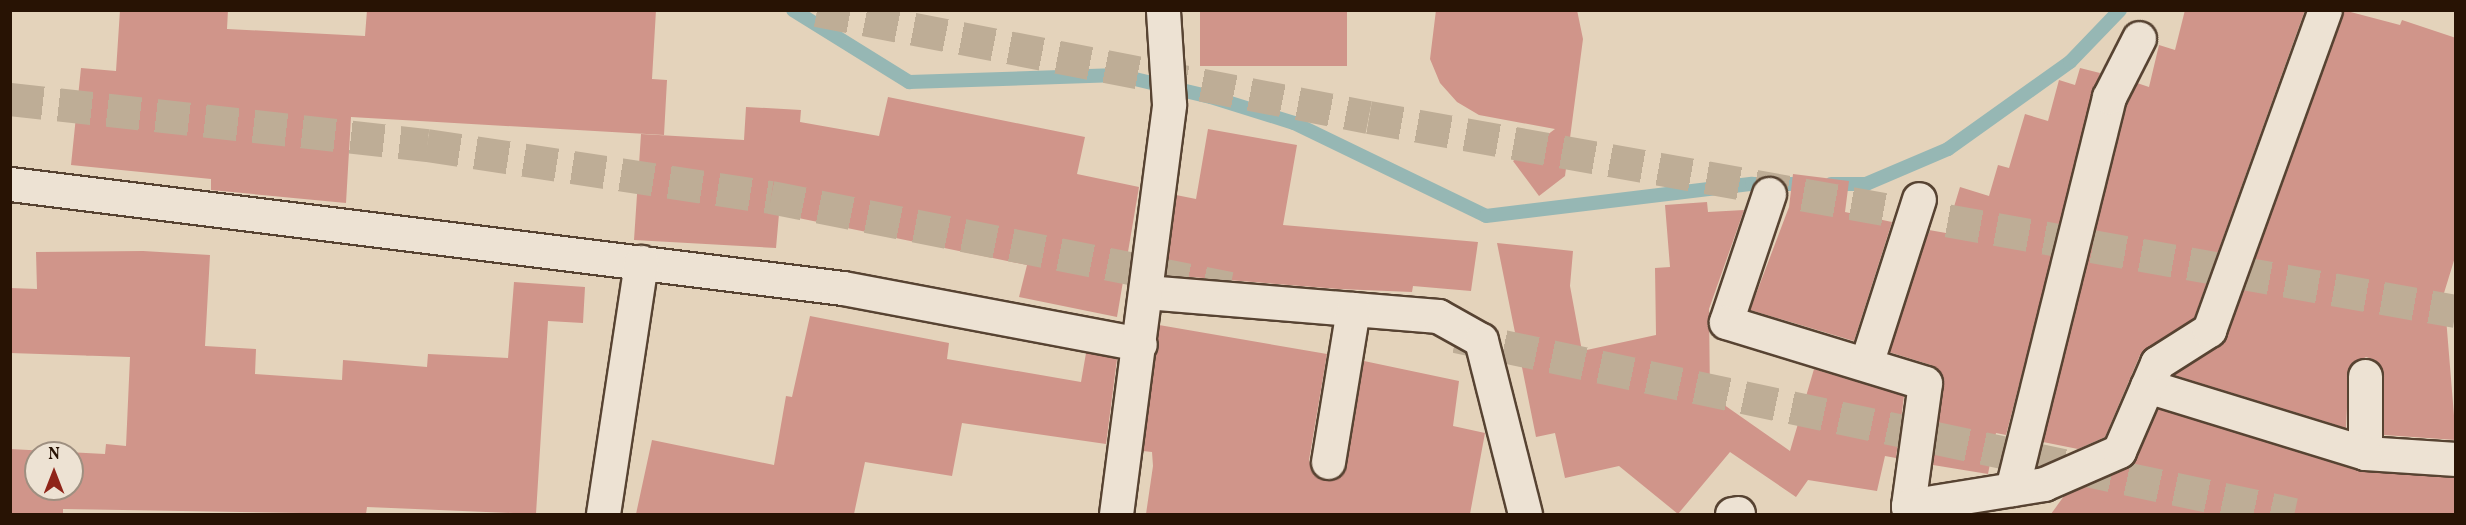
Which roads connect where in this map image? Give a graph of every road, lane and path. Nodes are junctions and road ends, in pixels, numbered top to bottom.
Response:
1 (1163, 10) edge
2 (2325, 10) edge
3 (2139, 38) dead end
4 (10, 184) edge
5 (1769, 194) dead end
6 (1919, 199) dead end
7 (641, 262) junction
8 (1146, 292) junction
9 (1353, 309) junction
10 (1140, 344) junction
11 (1866, 364) junction
12 (2365, 376) dead end
13 (2147, 386) junction
14 (2365, 453) junction
15 (2456, 459) edge
16 (1328, 462) dead end
17 (2012, 489) junction
18 (1908, 510) edge
19 (603, 514) edge
20 (1116, 514) edge
21 (1526, 514) edge

1 - 8 street
2 - 13 street
3 - 17 street
4 - 7 street
5 - 11 street
6 - 11 street
7 - 10 street
7 - 19 street
8 - 9 street
8 - 10 street
9 - 16 street
9 - 21 street
10 - 20 street
11 - 18 street
12 - 14 street
13 - 14 street
13 - 17 street
14 - 15 street
17 - 18 street

